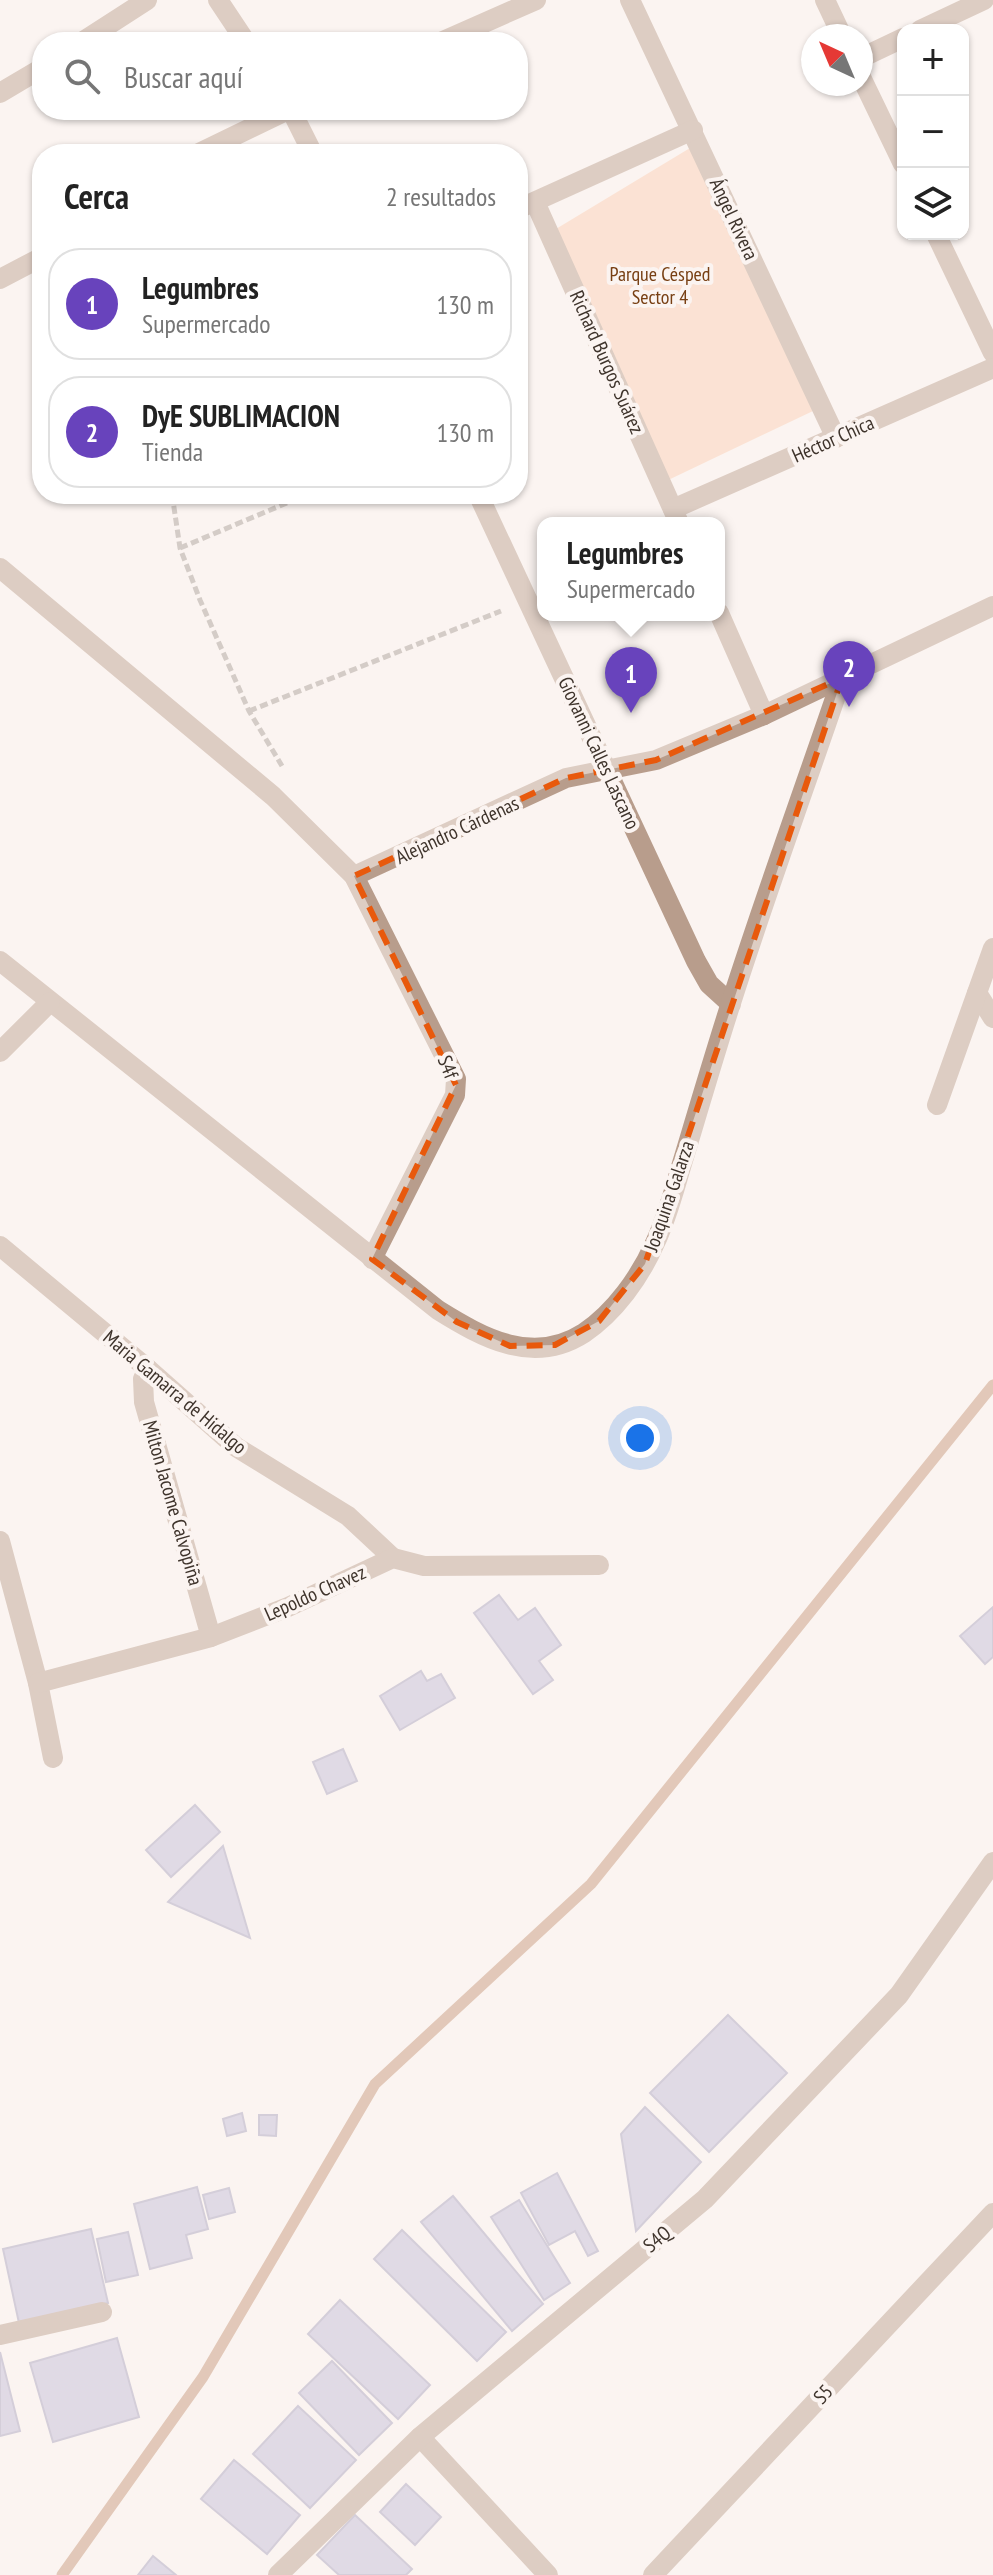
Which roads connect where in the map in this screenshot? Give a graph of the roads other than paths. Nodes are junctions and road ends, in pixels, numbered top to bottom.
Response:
1 (147, 0) edge
2 (218, 0) edge
3 (536, 0) edge
4 (630, 0) edge
5 (825, 0) edge
6 (984, 0) edge
7 (836, 24) edge
8 (933, 24) edge
9 (97, 32) edge
10 (239, 32) edge
11 (464, 32) edge
12 (897, 41) edge
13 (873, 52) edge
14 (32, 72) edge
15 (4, 84) edge
16 (870, 96) edge
17 (269, 120) edge
18 (295, 120) edge
19 (693, 130) junction
20 (218, 144) edge
21 (308, 144) edge
22 (897, 152) edge
23 (528, 205) edge
24 (528, 210) edge
25 (939, 240) edge
26 (32, 262) edge
27 (0, 279) edge
28 (993, 353) edge
29 (993, 368) edge
30 (836, 438) junction
31 (483, 504) edge
32 (676, 516) edge
33 (0, 568) edge
34 (993, 606) edge
35 (537, 618) edge
36 (539, 621) edge
37 (723, 621) edge
38 (842, 678) junction
39 (764, 715) junction
40 (607, 772) junction
41 (354, 876) junction
42 (993, 948) edge
43 (0, 961) edge
44 (977, 993) junction
45 (50, 1002) junction
46 (731, 1004) junction
47 (993, 1018) edge
48 (0, 1052) edge
49 (937, 1105) dead end
50 (0, 1246) edge
51 (372, 1259) junction
52 (148, 1369) junction
53 (0, 1541) edge
54 (393, 1558) junction
55 (599, 1565) dead end
56 (211, 1637) junction
57 (38, 1683) junction
58 (53, 1758) dead end
59 (993, 1862) edge
60 (993, 2213) edge
61 (102, 2312) dead end
62 (0, 2335) edge
63 (420, 2437) junction
64 (278, 2575) edge
65 (548, 2575) edge
66 (653, 2575) edge

1 - 9 street
2 - 10 street
3 - 11 street
4 - 19 street, Ángel Rivera
5 - 7 street
6 - 8 street
12 - 13 street
14 - 15 street
16 - 22 street
17 - 20 street
18 - 21 street
19 - 23 street
19 - 30 street, Ángel Rivera
24 - 32 street, Richard Burgos Suárez
25 - 28 street
26 - 27 street
29 - 30 street, Héctor Chica
30 - 32 street, Héctor Chica
31 - 35 street, Giovanni Calles Lascano
33 - 41 street
34 - 38 street, Alejandro Cárdenas
36 - 40 street, Giovanni Calles Lascano
37 - 39 street
38 - 39 street, Alejandro Cárdenas
38 - 46 street, Joaquina Galarza
39 - 40 street, Alejandro Cárdenas
40 - 41 street, Alejandro Cárdenas
40 - 46 street, Giovanni Calles Lascano
41 - 51 street, S4f
42 - 44 street
43 - 45 street, Joaquina Galarza
44 - 47 street
44 - 49 street
45 - 48 street
45 - 51 street, Joaquina Galarza
46 - 51 street, Joaquina Galarza
50 - 52 street, Maria Gamarra de Hidalgo
52 - 54 street, Maria Gamarra de Hidalgo
52 - 56 street, Milton Jacome Calvopiña
53 - 57 street
54 - 55 street
54 - 56 street, Lepoldo Chavez
56 - 57 street, Lepoldo Chavez
57 - 58 street
59 - 63 street, S4Q
60 - 66 street, S5
61 - 62 street
63 - 64 street, S4Q
63 - 65 street

